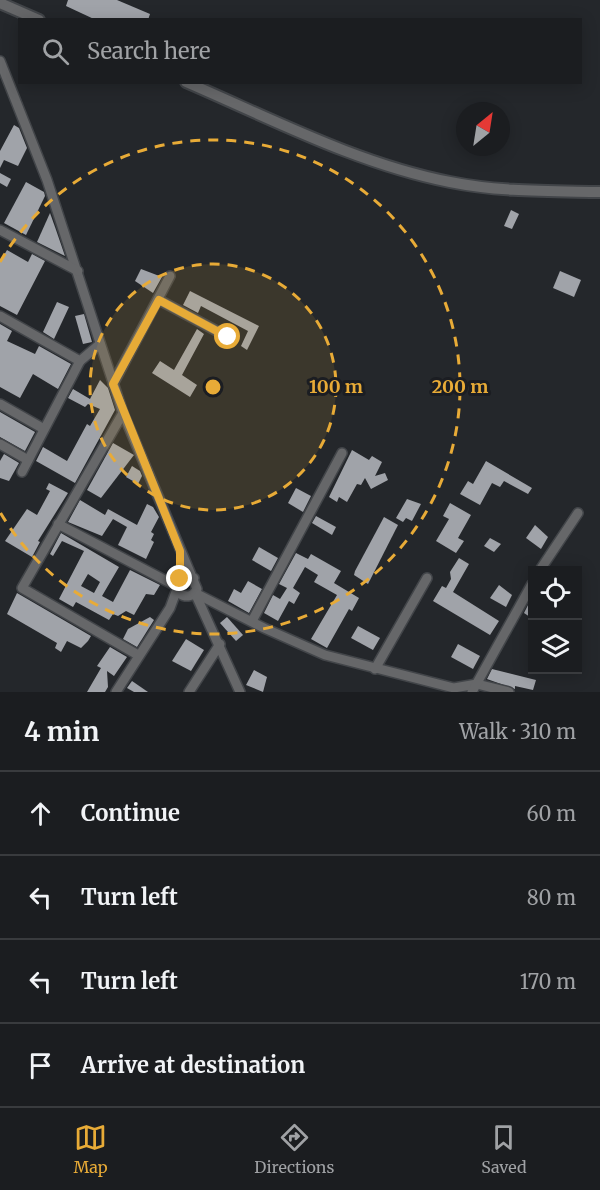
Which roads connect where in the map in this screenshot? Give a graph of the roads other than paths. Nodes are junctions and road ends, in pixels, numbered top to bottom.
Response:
1 (0, 3) edge
2 (34, 18) edge
3 (0, 61) edge
4 (191, 84) edge
5 (600, 192) edge
6 (0, 230) edge
7 (78, 271) junction
8 (170, 276) dead end
9 (159, 300) junction
10 (0, 316) edge
11 (228, 337) dead end
12 (100, 344) junction
13 (80, 361) junction
14 (113, 384) junction
15 (0, 404) edge
16 (123, 413) junction
17 (44, 429) junction
18 (0, 444) edge
19 (342, 453) dead end
20 (28, 460) junction
21 (22, 472) dead end
22 (578, 513) dead end
23 (58, 524) junction
24 (180, 551) junction
25 (543, 566) edge
26 (194, 578) junction
27 (427, 578) dead end
28 (178, 585) junction
29 (528, 591) edge
30 (191, 595) junction
31 (170, 608) junction
32 (252, 621) junction
33 (220, 644) junction
34 (138, 655) junction
35 (375, 669) junction
36 (475, 688) edge
37 (116, 692) edge
38 (189, 692) edge
39 (240, 692) edge
40 (509, 692) edge

1 - 2 street
3 - 7 street
4 - 5 street
6 - 7 street
7 - 12 street
8 - 9 street
9 - 11 street
9 - 14 street
10 - 13 street
12 - 13 street
12 - 14 street
13 - 17 street
14 - 16 street
15 - 17 street
16 - 23 street
16 - 24 street
17 - 20 street
18 - 20 street
19 - 32 street
20 - 21 street
22 - 25 street
23 - 28 street
23 - 34 street
24 - 26 street
24 - 28 street
26 - 28 street
26 - 30 street
27 - 35 street
28 - 30 street
28 - 31 street
29 - 36 street
30 - 31 street
30 - 32 street
30 - 33 street
31 - 34 street
32 - 35 street
33 - 38 street
33 - 39 street
34 - 37 street
35 - 36 street
36 - 40 street

